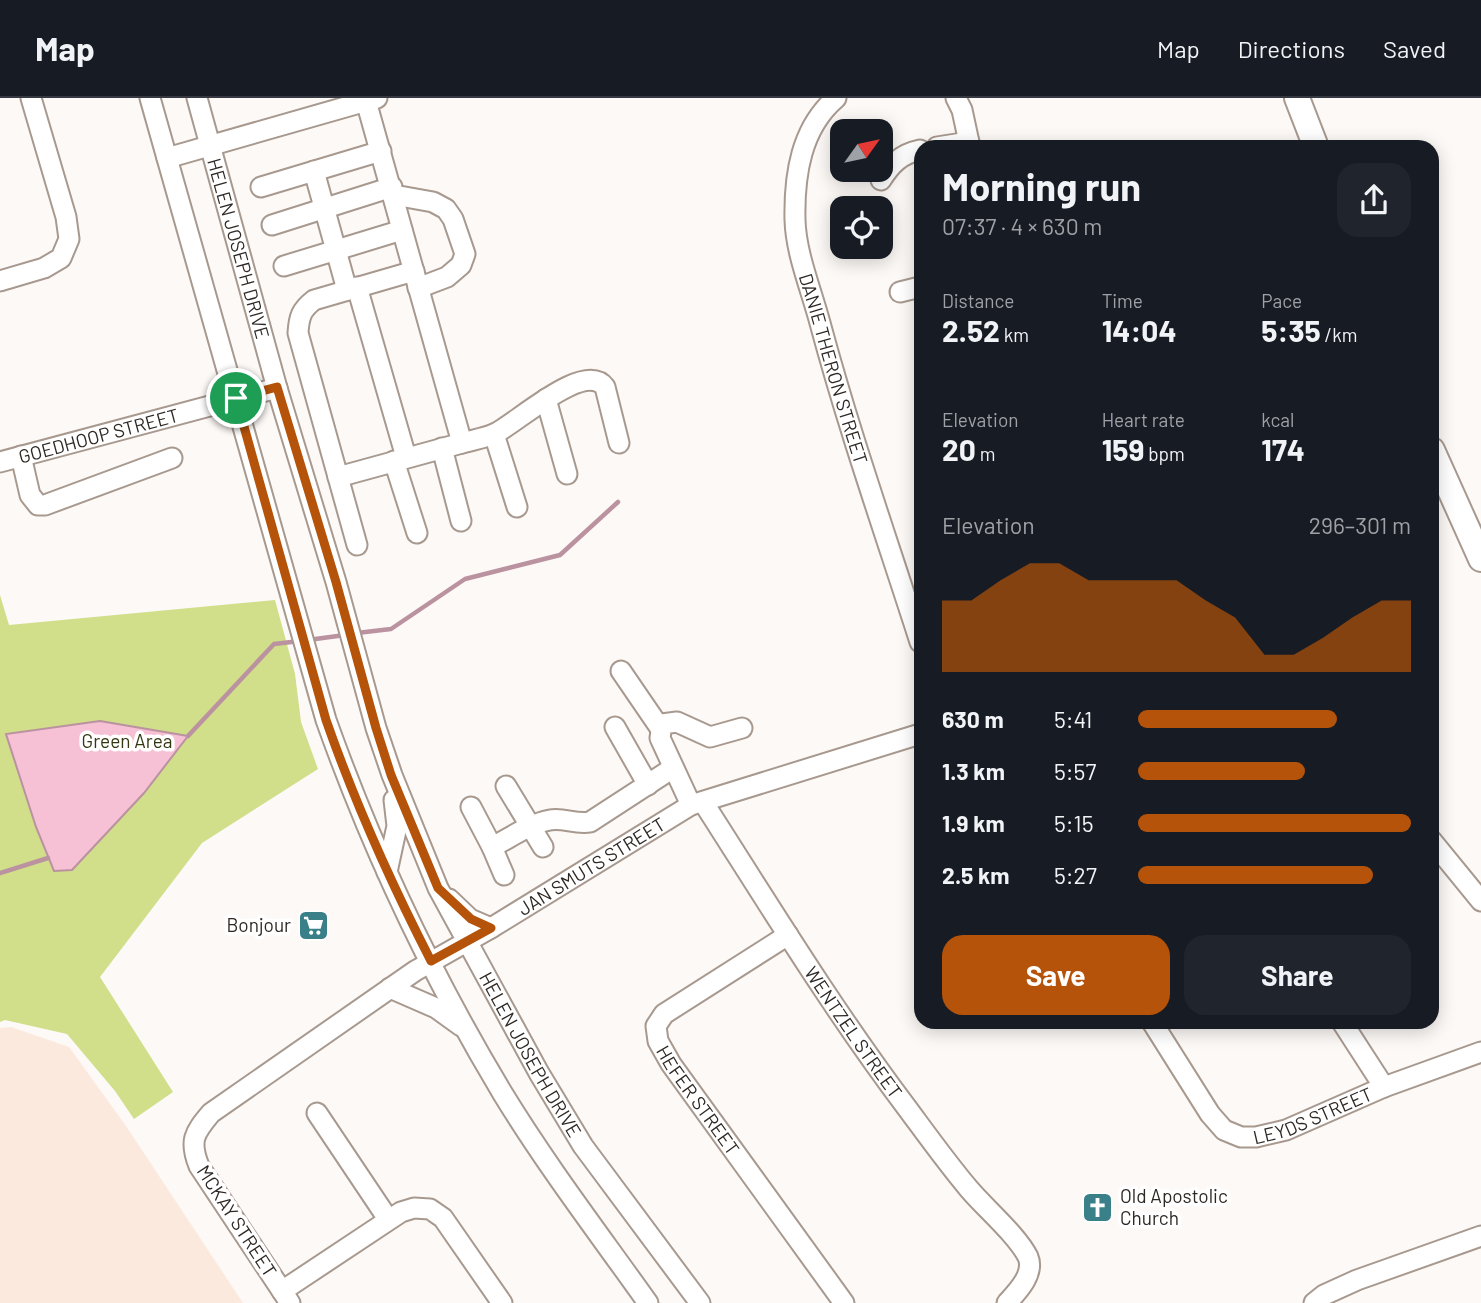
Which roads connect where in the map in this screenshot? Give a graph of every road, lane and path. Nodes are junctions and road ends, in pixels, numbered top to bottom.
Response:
1 (31, 98) edge
2 (150, 98) edge
3 (197, 98) edge
4 (836, 98) edge
5 (956, 98) edge
6 (1297, 98) edge
7 (372, 100) edge
8 (969, 140) edge
9 (1312, 140) edge
10 (211, 147) junction
11 (382, 151) junction
12 (914, 152) edge
13 (167, 158) junction
14 (893, 163) edge
15 (314, 171) junction
16 (261, 187) dead end
17 (393, 191) junction
18 (324, 207) junction
19 (272, 225) dead end
20 (402, 230) junction
21 (335, 249) junction
22 (285, 266) dead end
23 (416, 280) junction
24 (0, 281) edge
25 (352, 288) junction
26 (914, 288) edge
27 (900, 292) dead end
28 (277, 387) junction
29 (236, 398) junction
30 (546, 399) junction
31 (494, 434) junction
32 (462, 443) junction
33 (619, 443) dead end
34 (442, 448) junction
35 (21, 456) junction
36 (172, 458) dead end
37 (400, 459) junction
38 (0, 462) edge
39 (1439, 466) edge
40 (567, 474) dead end
41 (338, 477) junction
42 (517, 507) dead end
43 (461, 521) dead end
44 (416, 533) dead end
45 (357, 545) dead end
46 (1481, 559) edge
47 (914, 624) edge
48 (621, 671) dead end
49 (615, 727) dead end
50 (660, 728) junction
51 (742, 728) dead end
52 (914, 736) edge
53 (673, 768) junction
54 (391, 775) junction
55 (648, 785) junction
56 (506, 786) dead end
57 (697, 803) junction
58 (471, 807) dead end
59 (531, 826) junction
60 (492, 847) junction
61 (543, 847) dead end
62 (1439, 850) edge
63 (387, 872) junction
64 (504, 875) dead end
65 (438, 888) junction
66 (1481, 901) edge
67 (491, 928) junction
68 (788, 935) junction
69 (466, 942) junction
70 (423, 966) junction
71 (390, 988) junction
72 (465, 1028) junction
73 (1156, 1029) edge
74 (1347, 1029) edge
75 (1481, 1052) edge
76 (1384, 1087) junction
77 (317, 1113) dead end
78 (194, 1137) joint
79 (388, 1219) junction
80 (1481, 1236) edge
81 (286, 1297) edge
82 (502, 1303) edge
83 (648, 1303) edge
84 (700, 1303) edge
85 (844, 1303) edge
86 (1007, 1303) edge
87 (1314, 1303) edge

1 - 24 street
2 - 13 street, HELEN JOSEPH DRIVE
3 - 10 street, HELEN JOSEPH DRIVE
4 - 47 street, DANIE THERON STREET
5 - 8 street
6 - 9 main road
7 - 10 street
7 - 11 street
10 - 13 street
10 - 28 street, HELEN JOSEPH DRIVE
11 - 15 street
11 - 17 street
12 - 14 street
13 - 29 street, HELEN JOSEPH DRIVE
15 - 16 street
15 - 18 street
17 - 18 street
17 - 20 street
17 - 23 street
18 - 19 street
18 - 21 street
20 - 21 street
20 - 23 street
21 - 22 street
21 - 25 street
23 - 25 street
23 - 32 street
25 - 37 street
25 - 41 street
26 - 27 street
28 - 29 street, GOEDHOOP STREET
28 - 54 street, HELEN JOSEPH DRIVE
29 - 35 street, GOEDHOOP STREET
29 - 63 street, HELEN JOSEPH DRIVE
30 - 31 street
30 - 33 street
30 - 40 street
31 - 32 street
31 - 42 street
32 - 34 street
34 - 37 street
34 - 43 street
35 - 36 street
35 - 38 street, GOEDHOOP STREET
37 - 41 street
37 - 44 street
39 - 46 main road
41 - 45 street
48 - 50 street, WENTZEL STREET
49 - 55 street
50 - 51 street
50 - 53 street, WENTZEL STREET
52 - 57 street, JAN SMUTS STREET
53 - 55 street
53 - 57 street, WENTZEL STREET
54 - 63 street
54 - 65 street, HELEN JOSEPH DRIVE
55 - 59 street
56 - 59 street
57 - 67 street, JAN SMUTS STREET
57 - 68 street, WENTZEL STREET
58 - 60 street
59 - 60 street
59 - 61 street
60 - 64 street
62 - 66 street
63 - 70 street, HELEN JOSEPH DRIVE
65 - 67 street
65 - 69 street, HELEN JOSEPH DRIVE
67 - 69 street, JAN SMUTS STREET
68 - 85 street, HEFER STREET
68 - 86 street, WENTZEL STREET
69 - 70 street, JAN SMUTS STREET
69 - 84 street, HELEN JOSEPH DRIVE
70 - 71 street, JAN SMUTS STREET
70 - 72 street, HELEN JOSEPH DRIVE
71 - 72 street
71 - 78 street, JAN SMUTS STREET
72 - 83 street, HELEN JOSEPH DRIVE
73 - 76 street, LEYDS STREET
74 - 76 street
75 - 76 street, LEYDS STREET
77 - 79 street
78 - 81 street, MCKAY STREET
79 - 81 street
79 - 82 street
80 - 87 street

